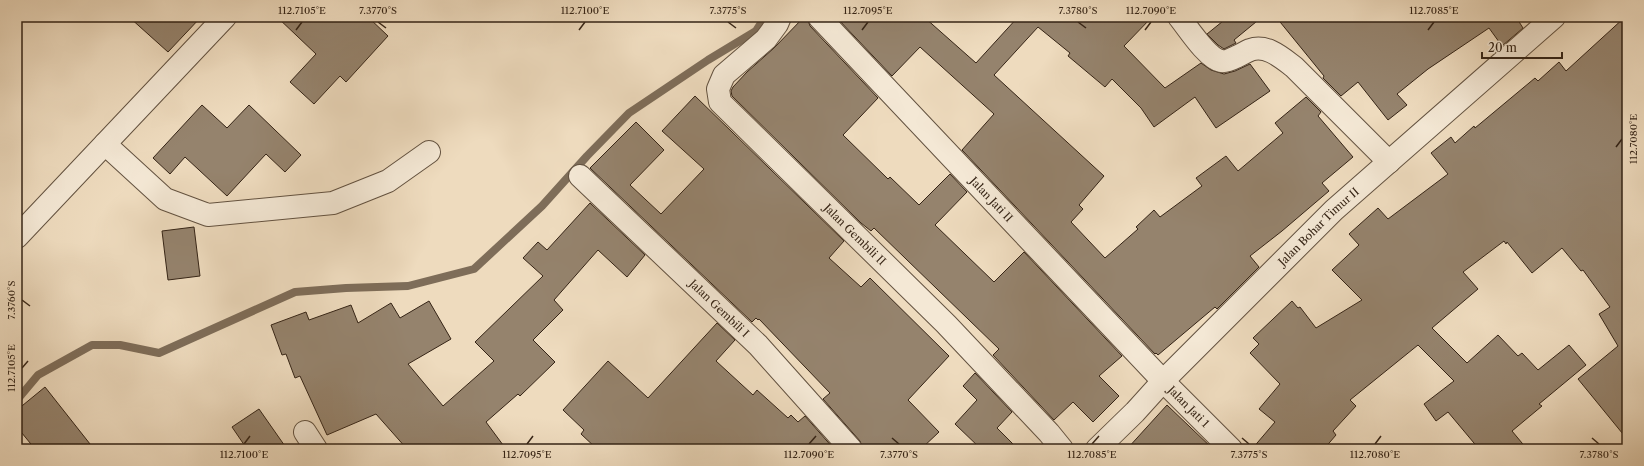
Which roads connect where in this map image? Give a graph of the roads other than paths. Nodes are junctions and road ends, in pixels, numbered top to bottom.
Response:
1 (225, 17) edge
2 (780, 17) edge
3 (819, 17) edge
4 (1179, 17) edge
5 (1554, 17) edge
6 (105, 144) junction
7 (429, 152) dead end
8 (1389, 162) junction
9 (580, 176) dead end
10 (17, 237) edge
11 (1163, 381) junction
12 (1109, 445) edge
13 (851, 449) edge
14 (1062, 449) edge
15 (1231, 449) edge

1 - 6 street
2 - 14 street, Jalan Gembili II
3 - 11 street, Jalan Jati II
4 - 8 street
5 - 8 street, Jalan Bohar Timur II
6 - 7 street
6 - 10 street
8 - 11 street, Jalan Bohar Timur II
9 - 13 street, Jalan Gembili I
11 - 12 street, Jalan Bohar Timur II
11 - 15 street, Jalan Jati 1

